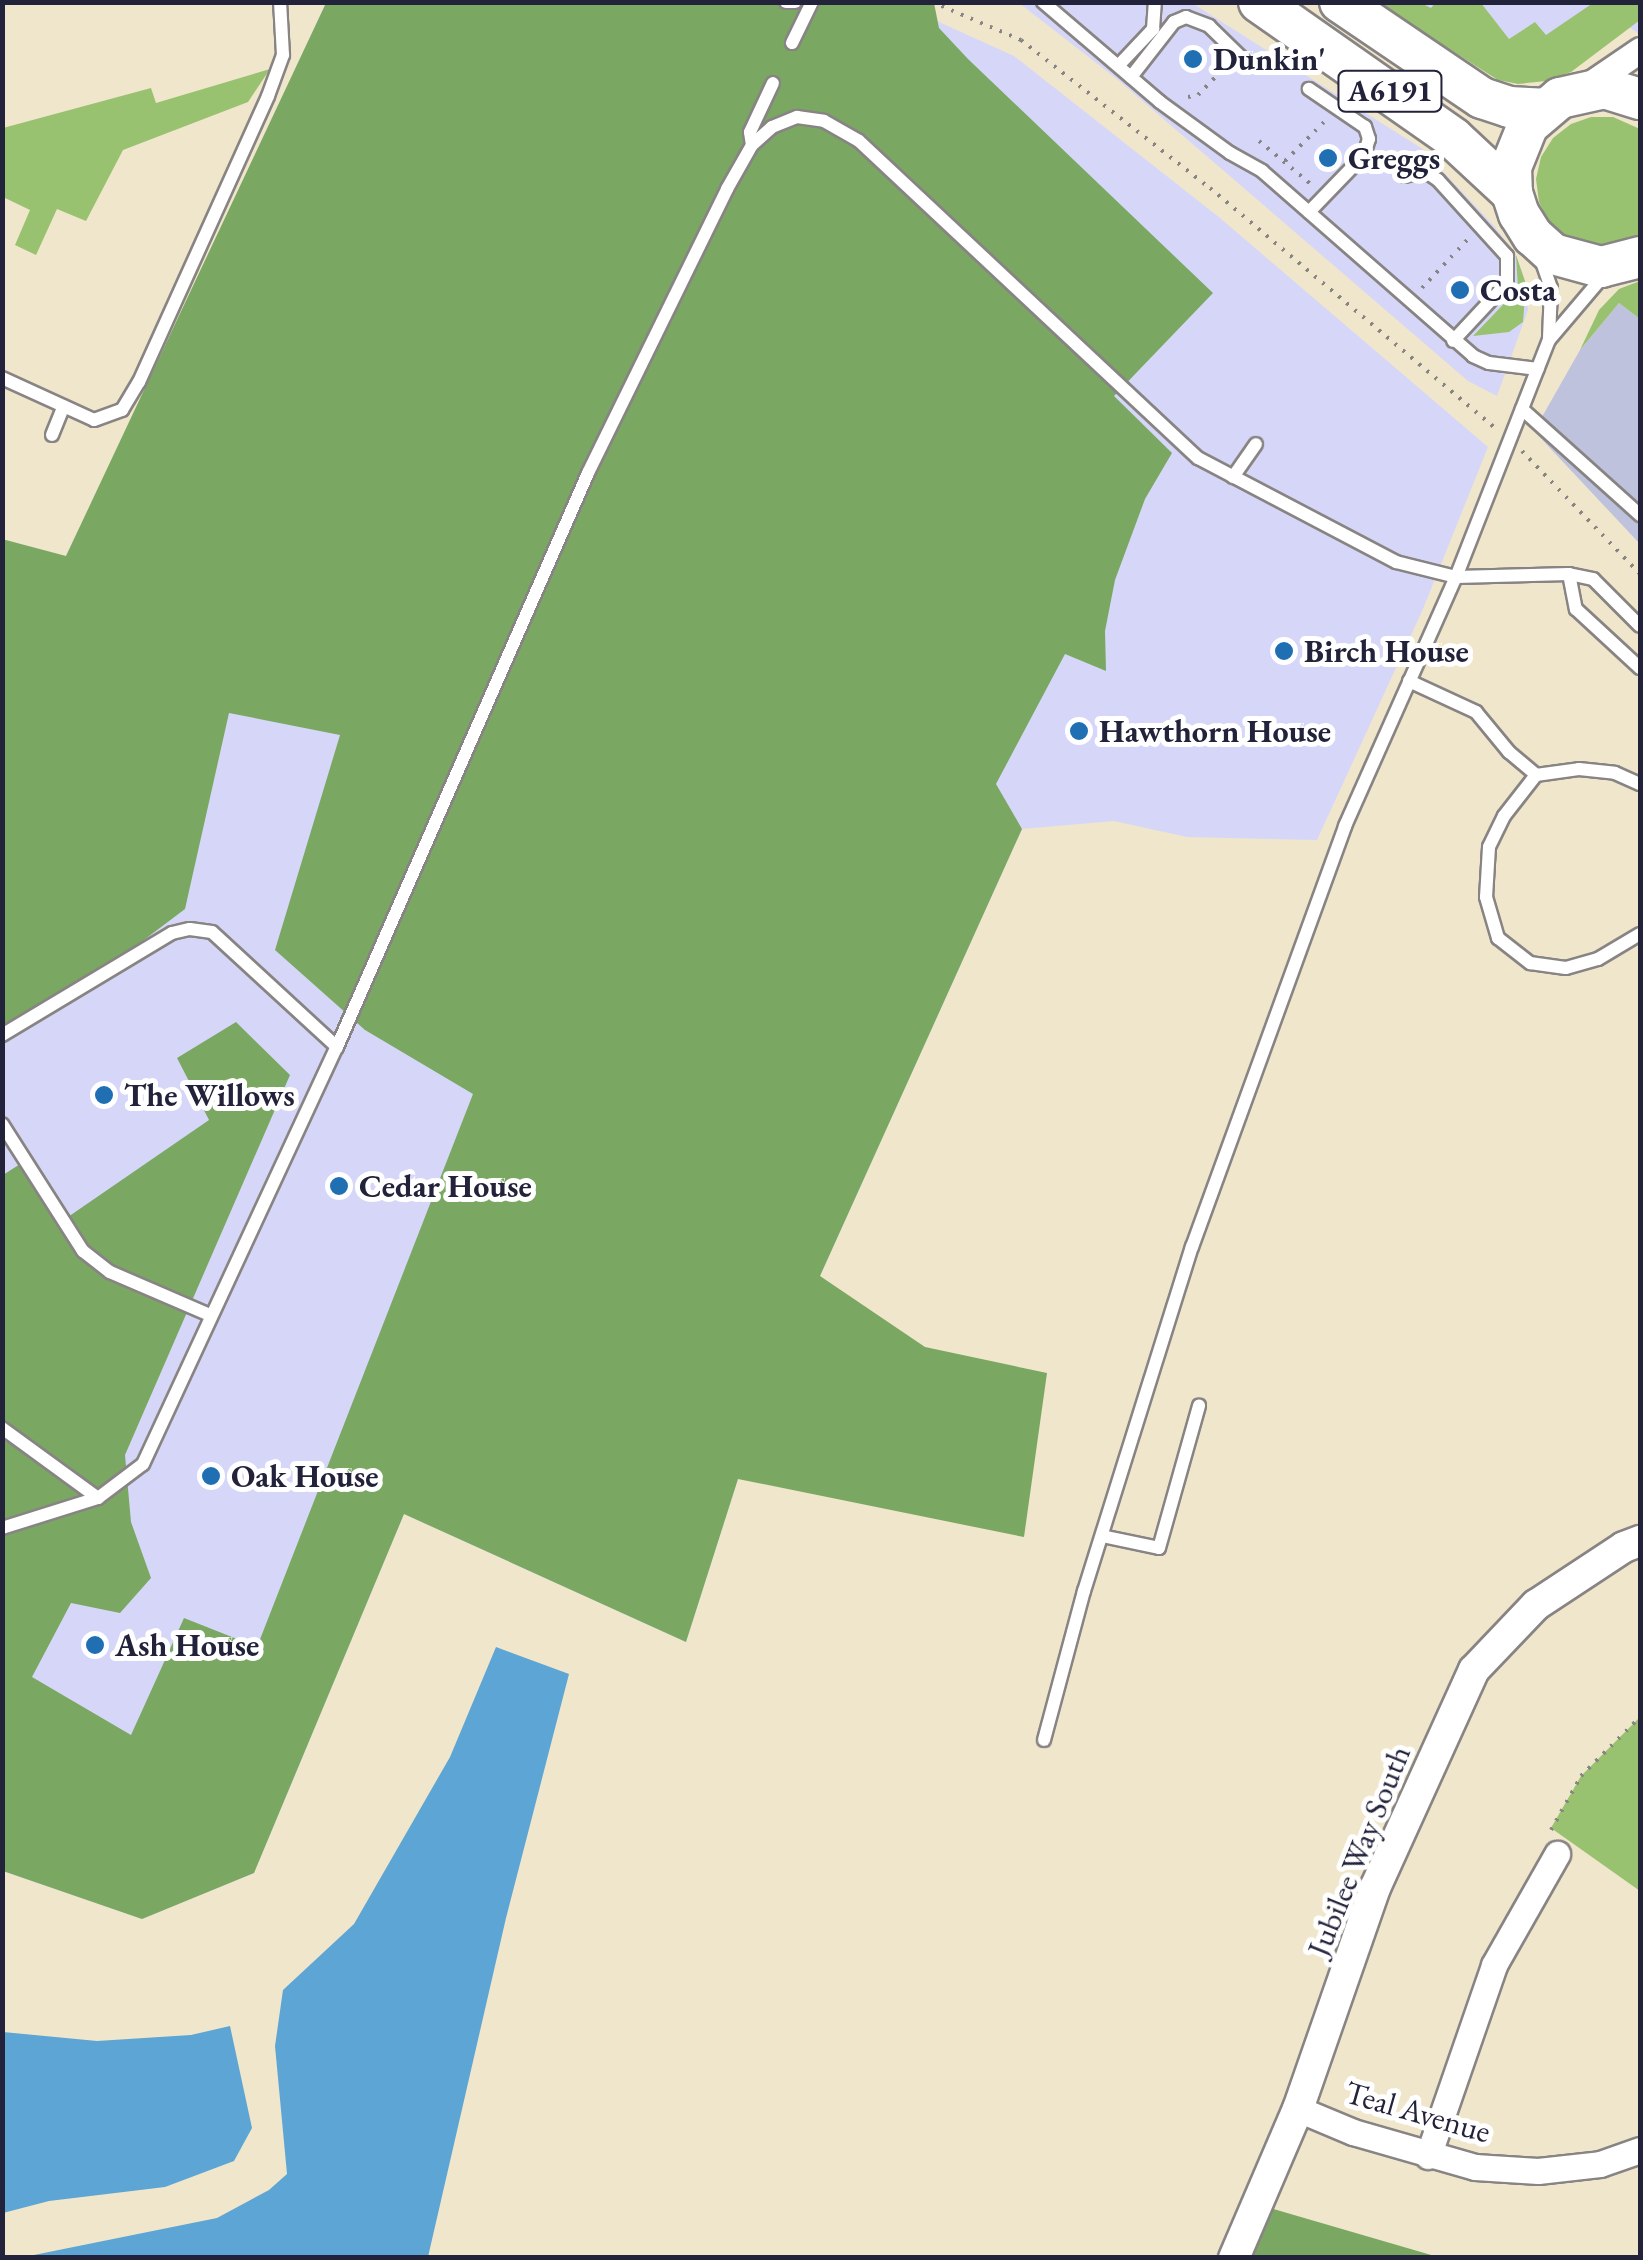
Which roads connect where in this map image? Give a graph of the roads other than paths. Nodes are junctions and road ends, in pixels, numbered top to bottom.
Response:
1 (280, 2) edge
2 (786, 2) edge
3 (795, 2) edge
4 (812, 2) edge
5 (1042, 2) edge
6 (1155, 2) edge
7 (1259, 2) edge
8 (1340, 2) edge
9 (792, 43) dead end
10 (1640, 50) edge
11 (1247, 63) dead end
12 (1119, 65) junction
13 (1131, 77) junction
14 (773, 83) dead end
15 (1309, 88) dead end
16 (1640, 99) edge
17 (1561, 100) junction
18 (752, 145) junction
19 (1406, 176) dead end
20 (1512, 193) junction
21 (1308, 212) junction
22 (1533, 236) junction
23 (1628, 260) edge
24 (1548, 340) junction
25 (1454, 341) junction
26 (1538, 369) junction
27 (2, 378) edge
28 (64, 406) junction
29 (1522, 409) junction
30 (52, 434) dead end
31 (1256, 444) dead end
32 (1233, 476) junction
33 (1640, 515) edge
34 (1568, 574) junction
35 (1456, 576) junction
36 (1640, 626) edge
37 (1640, 668) edge
38 (1409, 681) junction
39 (1536, 775) junction
40 (1640, 784) edge
41 (1640, 934) edge
42 (2, 1035) edge
43 (337, 1048) junction
44 (2, 1124) edge
45 (210, 1315) junction
46 (1199, 1406) dead end
47 (2, 1428) edge
48 (98, 1498) junction
49 (2, 1528) edge
50 (1102, 1536) junction
51 (1640, 1541) edge
52 (1044, 1740) dead end
53 (1557, 1854) road end
54 (1298, 2108) junction
55 (1640, 2150) edge
56 (1428, 2156) junction
57 (1234, 2258) edge

1 - 28 lane
2 - 3 lane
4 - 9 lane
5 - 12 lane
6 - 12 lane
7 - 20 main road, A6191
8 - 17 main road, A6191
10 - 17 street
11 - 13 lane
12 - 13 lane
13 - 21 lane
14 - 18 lane
15 - 21 lane
16 - 17 main road
17 - 20 main road
18 - 32 lane
18 - 43 lane
19 - 25 lane
20 - 22 main road
21 - 25 lane
22 - 23 main road
22 - 24 lane
23 - 24 lane
24 - 26 lane
25 - 26 lane
26 - 29 lane
27 - 28 lane
28 - 30 lane
29 - 33 lane
29 - 35 lane
31 - 32 lane
32 - 35 lane
34 - 35 lane
34 - 36 lane
34 - 37 lane
35 - 38 lane
38 - 39 lane
38 - 50 lane
39 - 40 lane
39 - 41 lane
42 - 43 lane
43 - 45 lane
44 - 45 lane
45 - 48 lane
46 - 50 lane
47 - 48 lane
48 - 49 lane
50 - 52 lane
51 - 54 street, Jubilee Way South
53 - 56 street
54 - 56 street, Teal Avenue
54 - 57 street, Jubilee Way South
55 - 56 street, Teal Avenue

